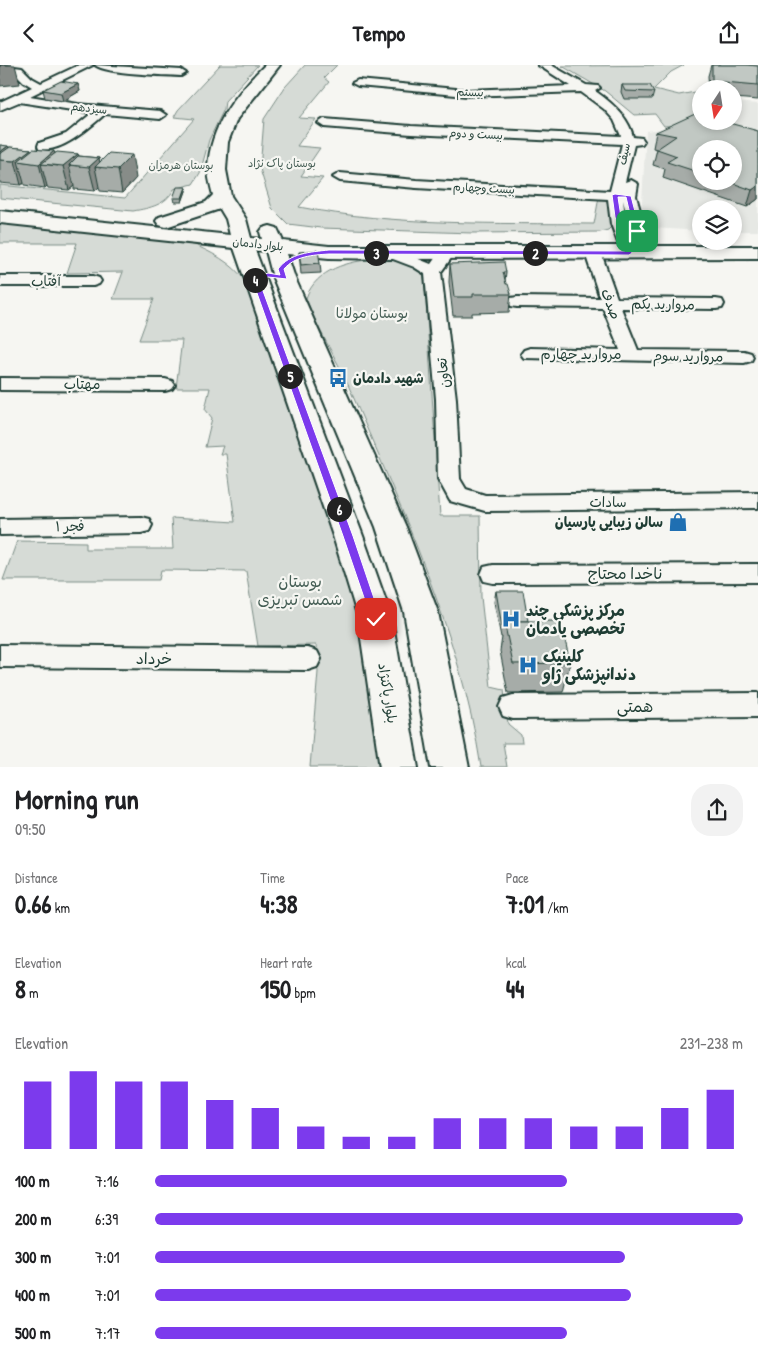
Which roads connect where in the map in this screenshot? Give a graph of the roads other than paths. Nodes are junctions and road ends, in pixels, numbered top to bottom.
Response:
1 (88, 65) edge
2 (100, 65) edge
3 (274, 65) edge
4 (543, 65) edge
5 (554, 65) edge
6 (20, 67) edge
7 (0, 70) edge
8 (181, 73) dead end
9 (358, 83) dead end
10 (41, 87) junction
11 (589, 88) junction
12 (18, 98) junction
13 (0, 106) edge
14 (102, 110) junction
15 (160, 115) dead end
16 (324, 123) dead end
17 (633, 141) junction
18 (58, 156) edge
19 (340, 177) dead end
20 (622, 195) junction
21 (222, 196) junction
22 (0, 204) edge
23 (0, 217) edge
24 (165, 228) junction
25 (241, 236) junction
26 (742, 238) edge
27 (758, 238) edge
28 (271, 239) junction
29 (692, 239) edge
30 (634, 245) junction
31 (329, 252) junction
32 (758, 252) edge
33 (391, 253) junction
34 (447, 253) junction
35 (593, 253) junction
36 (255, 270) junction
37 (433, 271) junction
38 (0, 281) edge
39 (93, 281) dead end
40 (517, 302) dead end
41 (610, 303) junction
42 (716, 304) dead end
43 (530, 354) dead end
44 (631, 355) junction
45 (744, 357) dead end
46 (0, 383) edge
47 (165, 385) dead end
48 (458, 495) joint
49 (758, 500) edge
50 (141, 525) dead end
51 (0, 528) edge
52 (758, 573) edge
53 (492, 574) dead end
54 (0, 656) edge
55 (308, 659) dead end
56 (758, 705) edge
57 (513, 707) dead end
58 (399, 767) edge
59 (450, 767) edge

1 - 10 street
2 - 8 street
3 - 21 main road, بلوار پاکنژاد
4 - 11 street, سیف
5 - 11 street, سیف
6 - 7 street
6 - 10 street
9 - 11 street, بیستم
10 - 12 street
11 - 17 street, سیف
12 - 13 street
12 - 14 street, سیزدهم
14 - 15 street, سیزدهم
14 - 18 street
16 - 17 street, بیست و دوم
17 - 20 street, سیف
19 - 20 street, بیست وچهارم
20 - 30 street, سیف
21 - 24 main road
21 - 25 main road, بلوار پاکنژاد
22 - 24 main road, بلوار دادمان
23 - 24 main road, بلوار دادمان
24 - 25 main road, بلوار دادمان
24 - 36 main road
25 - 28 main road, بلوار دادمان
25 - 36 main road, بلوار پاکنژاد
26 - 27 main road
28 - 30 main road, بلوار دادمان
28 - 31 main road, بلوار دادمان
28 - 36 main road, بلوار پاکنژاد
29 - 30 main road, بلوار دادمان
30 - 32 main road, بلوار دادمان
30 - 35 main road, بلوار دادمان
31 - 33 main road, بلوار دادمان
31 - 36 main road
33 - 34 main road, بلوار دادمان
33 - 37 street
34 - 35 main road, بلوار دادمان
34 - 37 street
35 - 41 street, صدف
36 - 58 main road, بلوار پاکنژاد
36 - 59 main road, بلوار پاکنژاد
37 - 48 street, تعاون
38 - 39 street, آفتاب
40 - 41 street, مروارید یکم
41 - 42 street, مروارید یکم
41 - 44 street, صدف
43 - 44 street, مروارید چهارم
44 - 45 street, مروارید سوم
46 - 47 street, مهتاب
48 - 49 street, سادات
50 - 51 street, فجر ۱
52 - 53 street, ناخدا محتاج
54 - 55 street, خرداد
56 - 57 street, همتی

